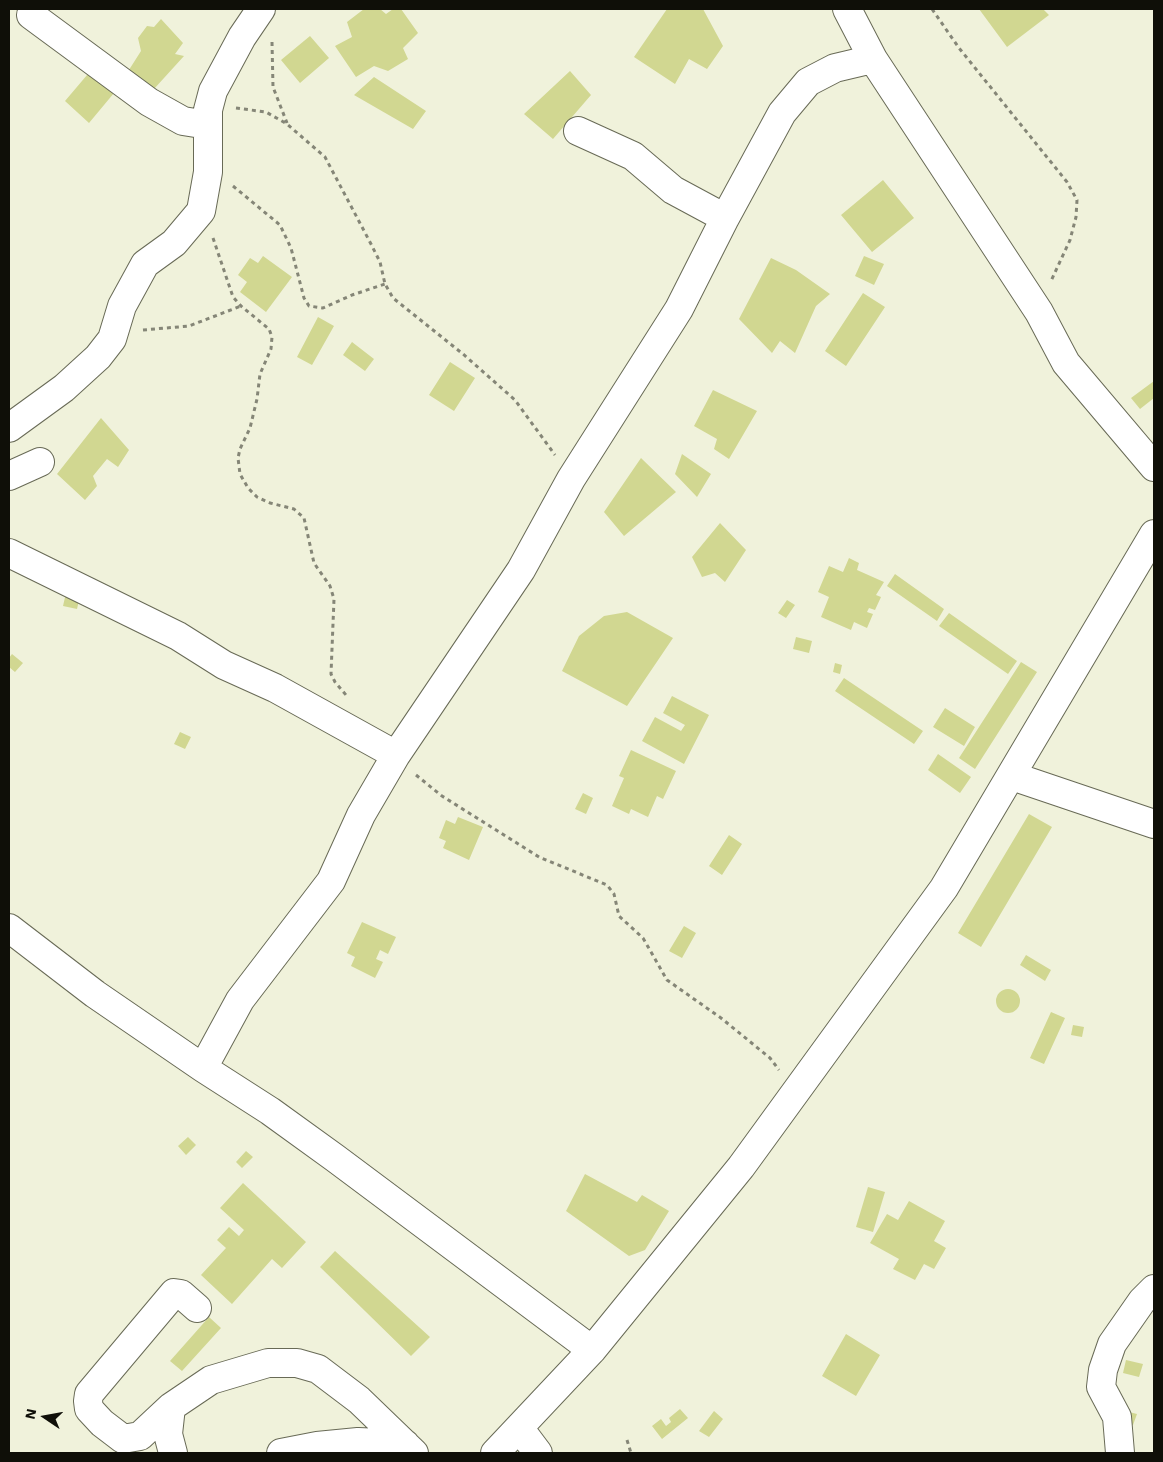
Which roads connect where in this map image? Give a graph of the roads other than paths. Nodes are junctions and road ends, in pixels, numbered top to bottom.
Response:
1 (261, 9) edge
2 (847, 9) edge
3 (31, 15) dead end
4 (873, 59) junction
5 (208, 118) junction
6 (578, 131) dead end
7 (725, 218) junction
8 (9, 428) edge
9 (40, 462) dead end
10 (1154, 467) edge
11 (9, 476) edge
12 (1154, 534) edge
13 (9, 554) edge
14 (396, 755) junction
15 (1012, 776) junction
16 (1154, 824) edge
17 (9, 928) edge
18 (203, 1068) junction
19 (1154, 1289) edge
20 (196, 1308) dead end
21 (592, 1350) junction
22 (171, 1407) junction
23 (520, 1428) junction
24 (410, 1449) edge
25 (173, 1453) edge
26 (281, 1453) edge
27 (495, 1453) edge
28 (538, 1453) edge
29 (1120, 1453) edge

1 - 5 street
2 - 4 street
3 - 5 street
4 - 7 street
4 - 10 street
5 - 8 street
6 - 7 street
7 - 14 street
9 - 11 street
12 - 15 street
13 - 14 street
14 - 18 street
15 - 16 street
15 - 21 street
17 - 18 street
18 - 21 street
19 - 29 street
20 - 22 street
21 - 23 street
22 - 24 street
22 - 25 street
23 - 27 street
23 - 28 street
24 - 26 street

